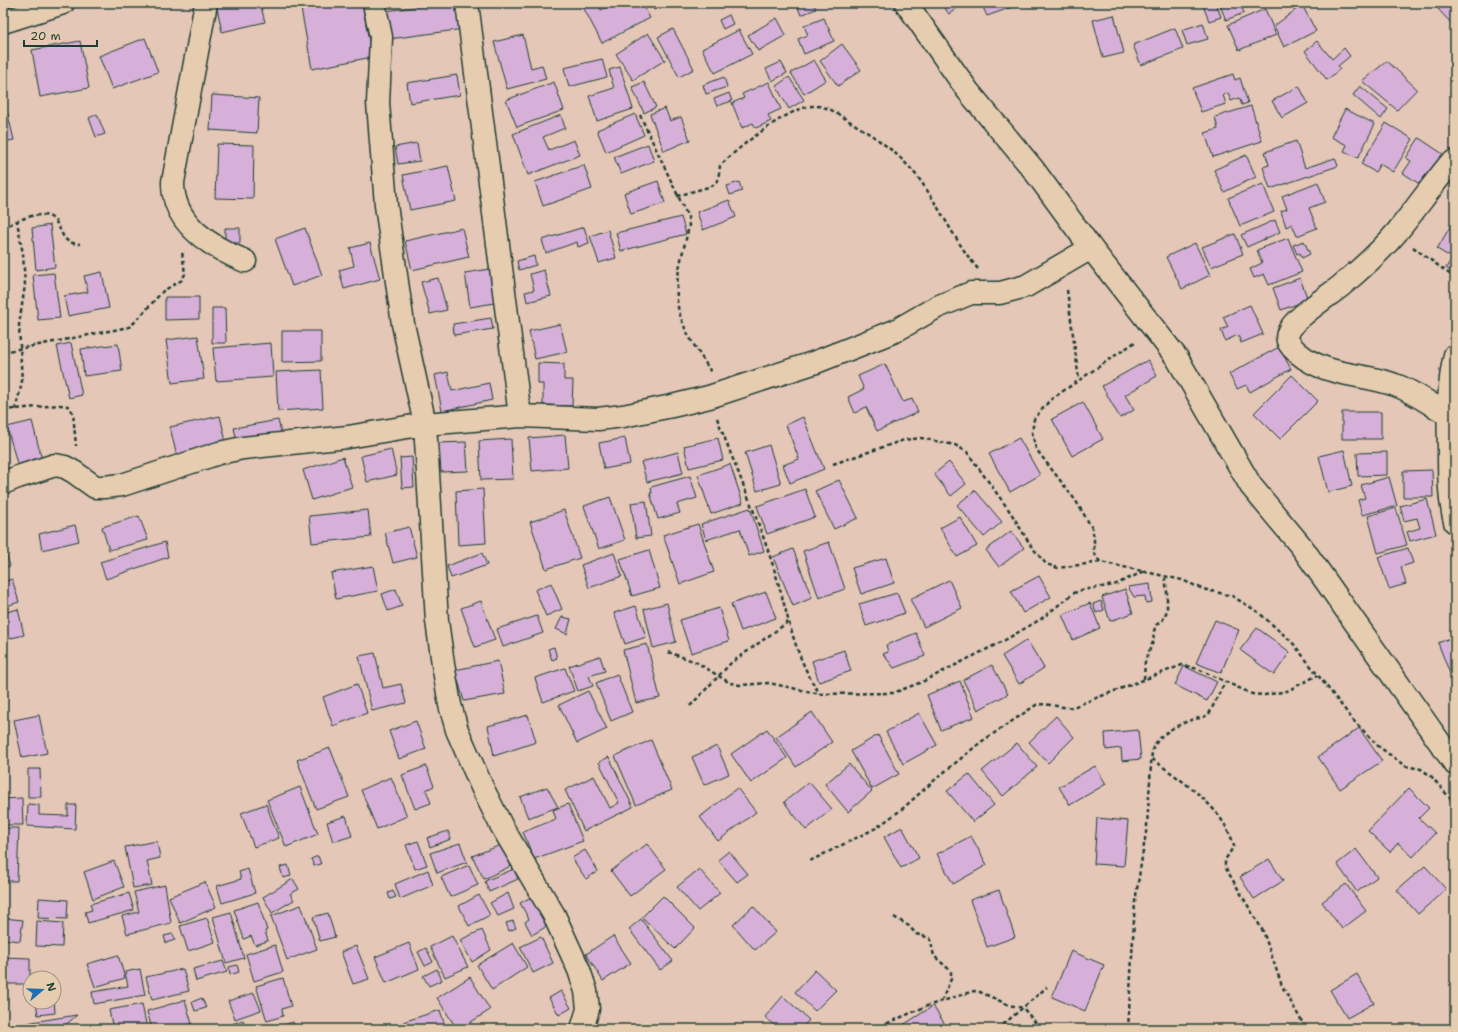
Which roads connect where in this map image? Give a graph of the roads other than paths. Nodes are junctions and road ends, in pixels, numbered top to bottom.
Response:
1 (63, 3) edge
2 (206, 3) edge
3 (374, 3) edge
4 (467, 3) edge
5 (906, 3) edge
6 (3, 22) edge
7 (1455, 161) edge
8 (1091, 248) junction
9 (245, 261) dead end
10 (1455, 355) edge
11 (1448, 414) junction
12 (520, 416) junction
13 (425, 424) junction
14 (3, 483) edge
15 (1455, 522) edge
16 (1455, 764) edge
17 (582, 1029) edge

1 - 6 street
2 - 9 street
3 - 13 street
4 - 12 street
5 - 8 street
7 - 11 street
8 - 12 street
8 - 16 street
10 - 11 street
11 - 15 street
12 - 13 street
13 - 14 street
13 - 17 street

